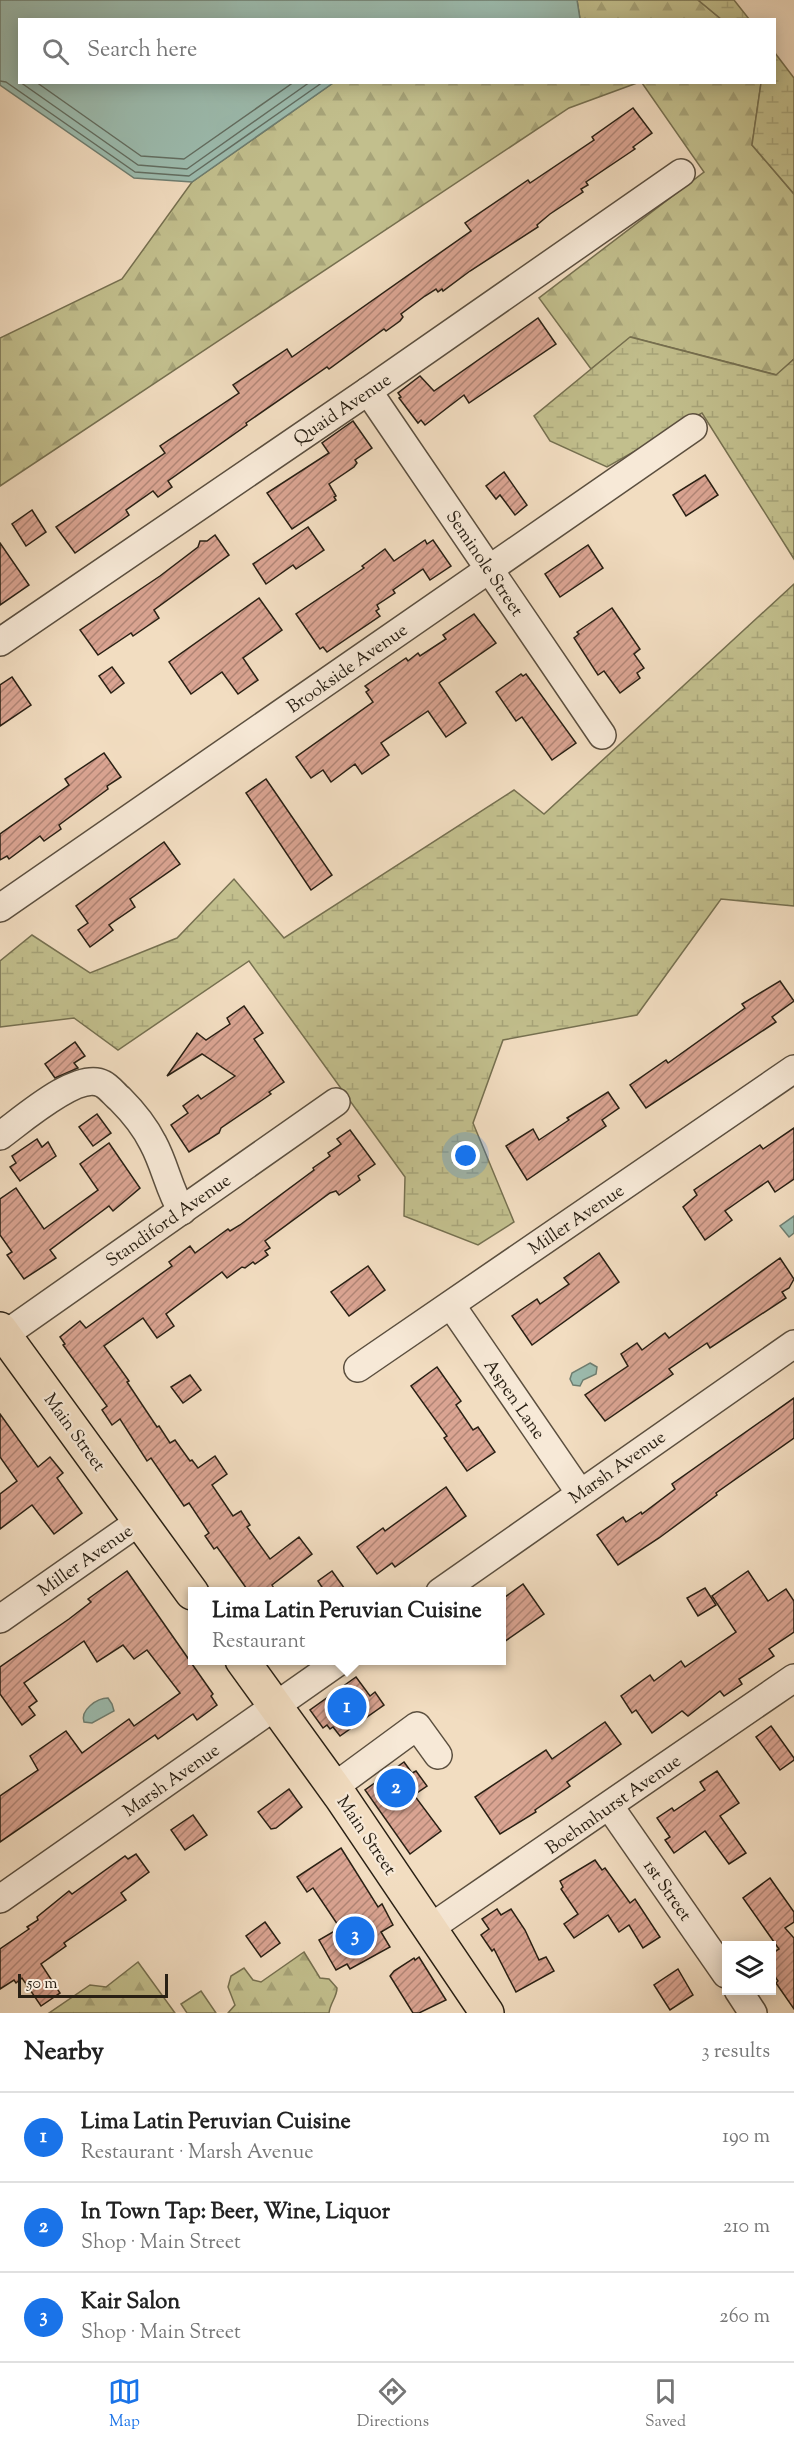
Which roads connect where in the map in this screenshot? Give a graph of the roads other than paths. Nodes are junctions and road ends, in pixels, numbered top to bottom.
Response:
1 (681, 173) dead end
2 (368, 391) junction
3 (693, 428) dead end
4 (489, 570) junction
5 (0, 642) edge
6 (602, 735) dead end
7 (0, 908) edge
8 (794, 1069) edge
9 (336, 1102) dead end
10 (0, 1136) edge
11 (182, 1211) junction
12 (451, 1305) junction
13 (1, 1334) edge
14 (794, 1344) edge
15 (358, 1368) dead end
16 (580, 1493) junction
17 (140, 1521) junction
18 (188, 1587) edge
19 (447, 1587) edge
20 (0, 1619) edge
21 (246, 1665) edge
22 (334, 1665) edge
23 (794, 1678) edge
24 (276, 1707) junction
25 (438, 1755) dead end
26 (334, 1787) junction
27 (610, 1807) junction
28 (0, 1899) edge
29 (430, 1928) junction
30 (722, 1968) edge
31 (741, 1995) edge
32 (487, 2013) edge
33 (753, 2013) edge

1 - 2 street, Quaid Avenue
2 - 4 street, Seminole Street
2 - 5 street, Quaid Avenue
3 - 4 street, Brookside Avenue
4 - 6 street, Seminole Street
4 - 7 street, Brookside Avenue
8 - 12 street, Miller Avenue
9 - 11 street, Standiford Avenue
10 - 11 street
11 - 13 street, Standiford Avenue
12 - 15 street, Miller Avenue
12 - 16 street, Aspen Lane
13 - 17 main road, Main Street
14 - 16 street, Marsh Avenue
16 - 19 street, Marsh Avenue
17 - 18 main road, Main Street
17 - 20 street, Miller Avenue
21 - 24 main road, Main Street
22 - 24 street, Marsh Avenue
23 - 27 street, Boehmhurst Avenue
24 - 26 main road, Main Street
24 - 28 street, Marsh Avenue
25 - 26 street
26 - 29 main road, Main Street
27 - 29 street, Boehmhurst Avenue
27 - 30 street, 1st Street
29 - 32 main road, Main Street
31 - 33 street

